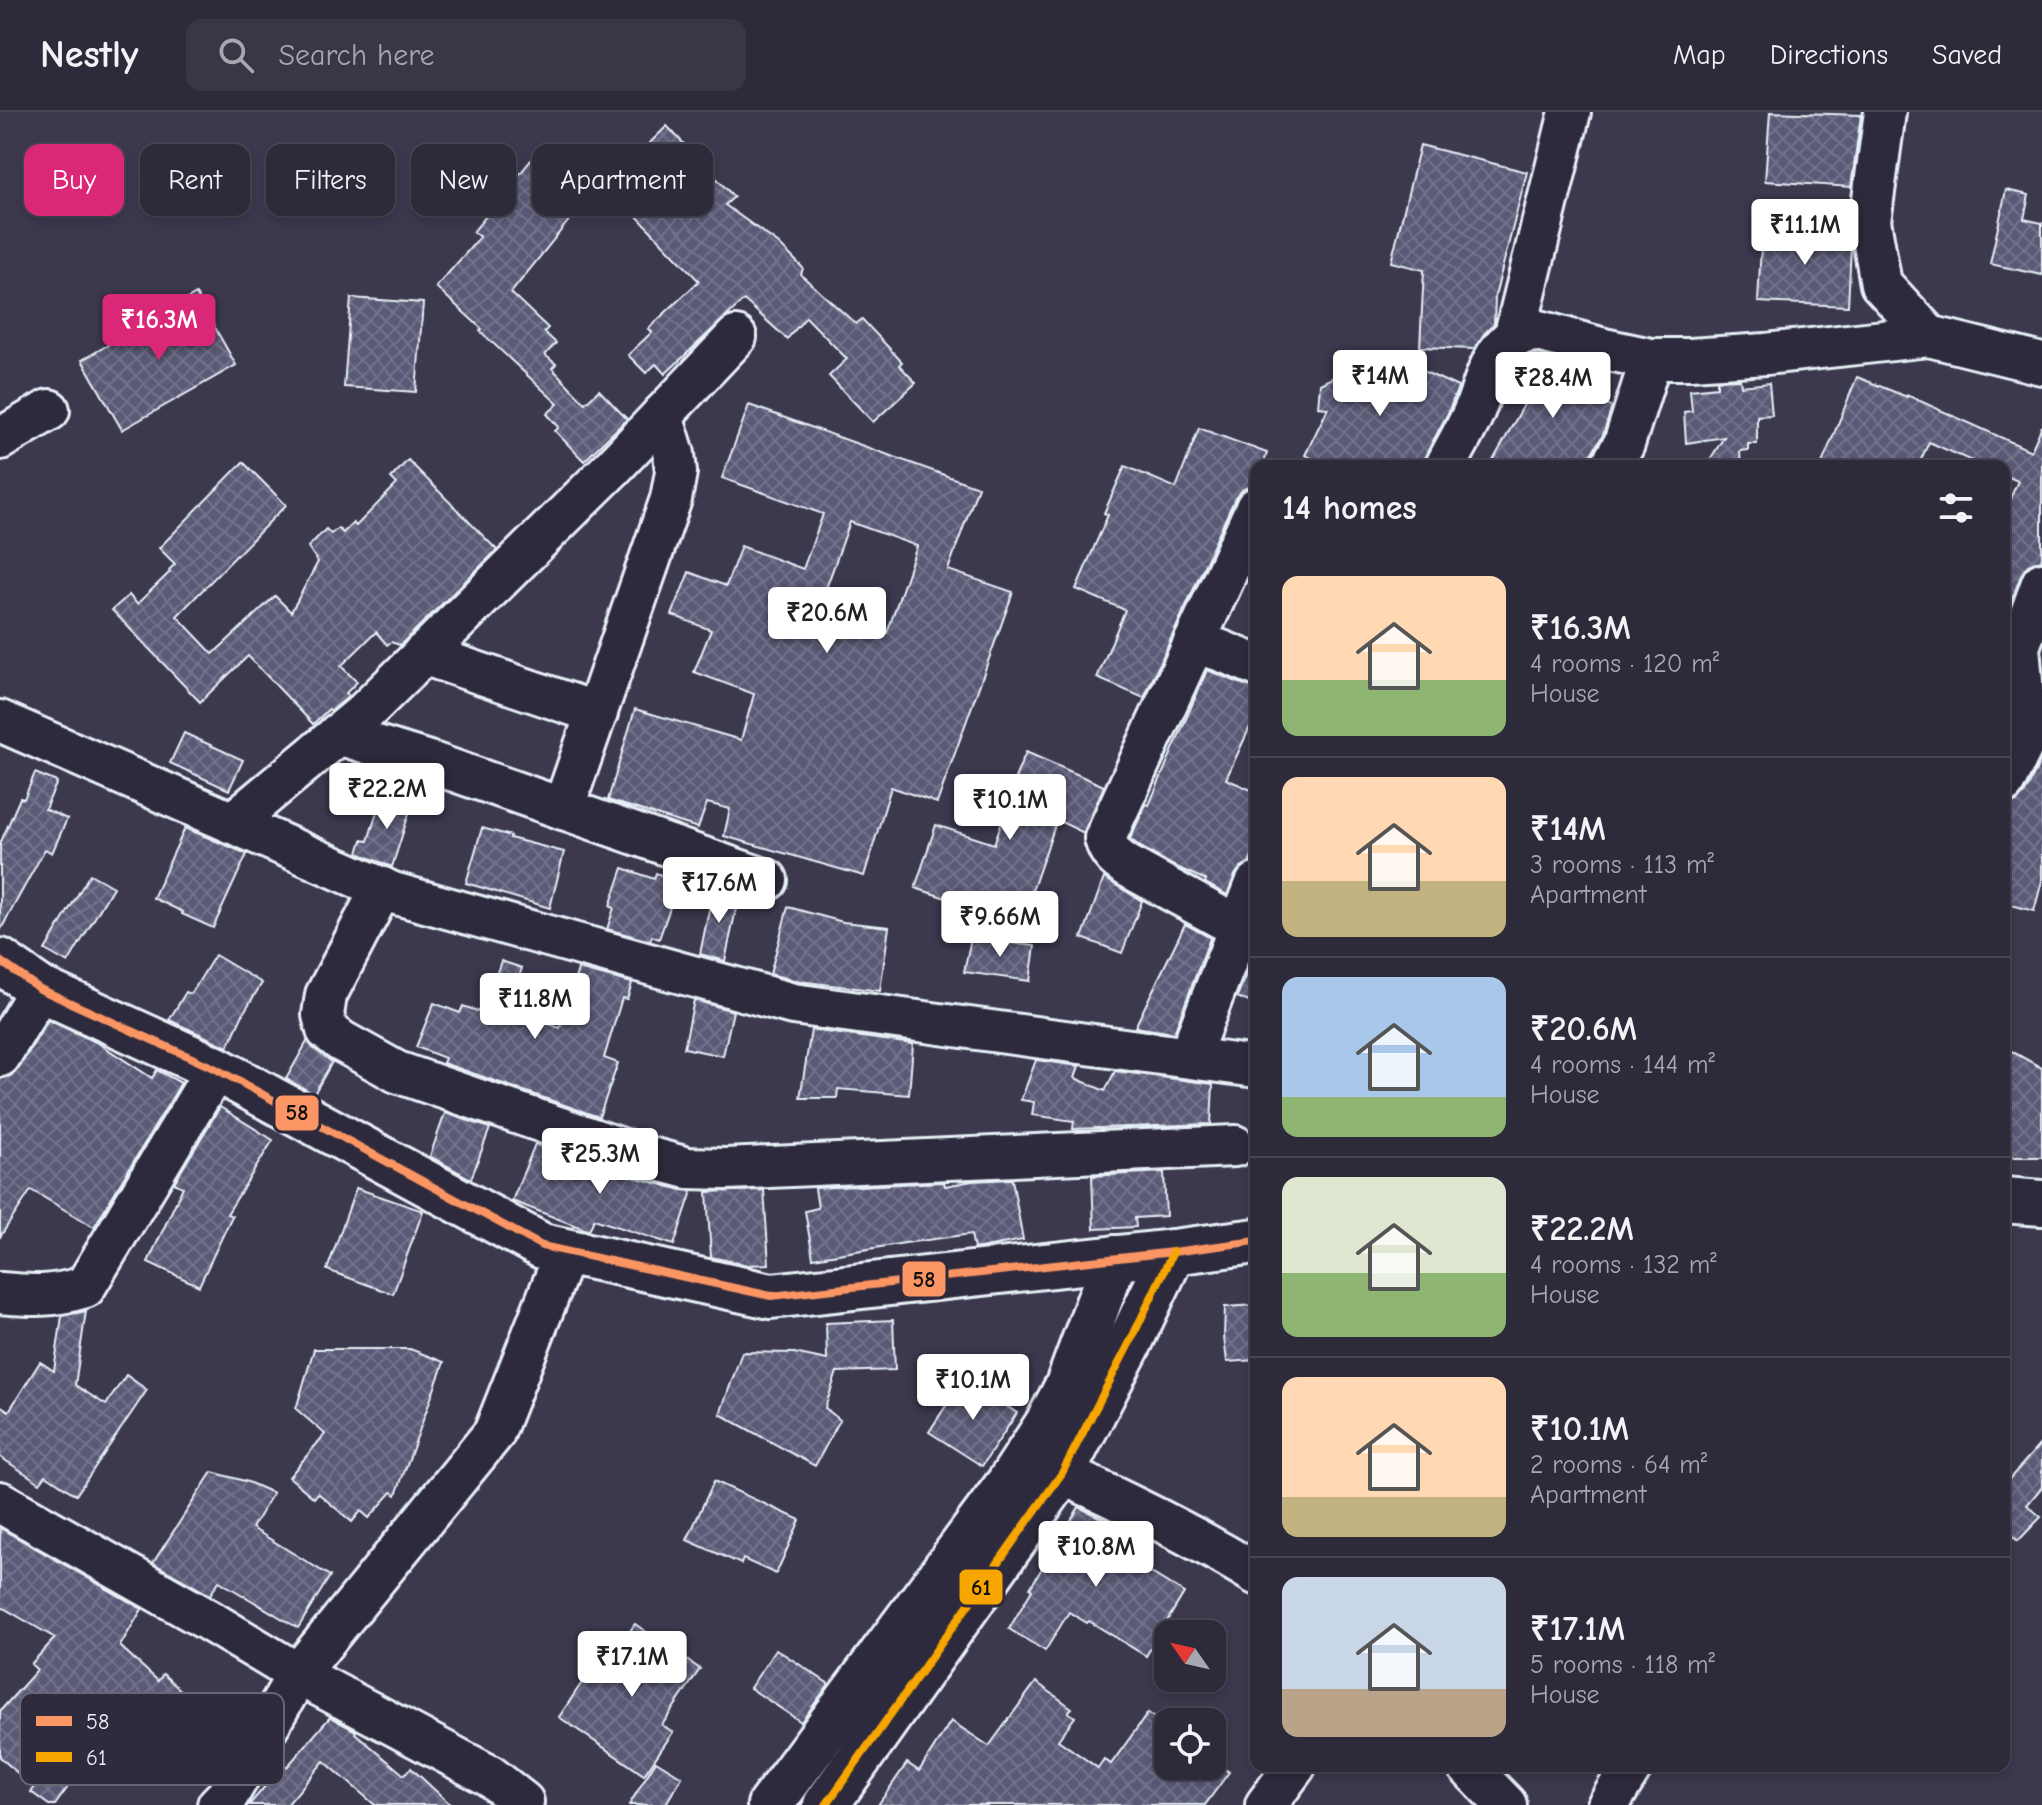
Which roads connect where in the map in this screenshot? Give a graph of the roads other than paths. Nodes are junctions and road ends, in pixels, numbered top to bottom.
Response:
1 (1570, 112) edge
2 (1885, 112) edge
3 (1929, 336) junction
4 (736, 337) dead end
5 (1514, 338) junction
6 (1651, 359) junction
7 (2042, 364) edge
8 (49, 410) dead end
9 (662, 415) junction
10 (0, 439) edge
11 (1449, 460) edge
12 (1615, 460) edge
13 (1250, 521) edge
14 (2042, 583) edge
15 (1194, 643) junction
16 (423, 654) junction
17 (1250, 663) edge
18 (597, 713) junction
19 (0, 721) edge
20 (338, 734) junction
21 (2010, 771) edge
22 (563, 809) junction
23 (232, 823) junction
24 (767, 880) dead end
25 (382, 888) junction
26 (1250, 898) edge
27 (1238, 927) junction
28 (0, 961) edge
29 (40, 989) junction
30 (0, 1056) edge
31 (1189, 1057) junction
32 (1250, 1066) edge
33 (216, 1069) junction
34 (1235, 1146) dead end
35 (2010, 1200) edge
36 (2042, 1203) edge
37 (1250, 1242) edge
38 (566, 1251) junction
39 (1173, 1252) junction
40 (1115, 1258) junction
41 (0, 1293) edge
42 (1042, 1467) junction
43 (0, 1502) edge
44 (1245, 1556) edge
45 (298, 1674) junction
46 (284, 1698) edge
47 (1291, 1772) edge
48 (1474, 1772) edge
49 (1628, 1772) edge
50 (234, 1785) edge
51 (218, 1805) edge
52 (521, 1805) edge
53 (770, 1805) edge
54 (826, 1805) edge
55 (1266, 1805) edge
56 (1506, 1805) edge
57 (1608, 1805) edge

1 - 5 street
2 - 3 street
3 - 6 street
3 - 7 street
4 - 9 street
5 - 6 street
5 - 11 street
6 - 12 street
8 - 10 street
9 - 16 street
9 - 18 street
13 - 15 street
14 - 21 street
15 - 17 street
15 - 27 street
16 - 18 street
16 - 20 street
18 - 22 street
19 - 23 street
20 - 22 street
20 - 23 street
22 - 24 street
23 - 25 street
25 - 31 street
25 - 34 street
26 - 27 street
27 - 31 street
28 - 29 main road
29 - 30 street
29 - 33 main road
31 - 32 street
33 - 38 main road
33 - 41 street
35 - 36 main road
37 - 39 main road
38 - 40 main road
38 - 45 street
39 - 40 main road
39 - 42 main road
40 - 42 main road
42 - 44 street
42 - 53 main road
42 - 54 main road
43 - 45 street
45 - 46 street
45 - 52 street
47 - 55 street
48 - 56 street
49 - 57 street
50 - 51 street

